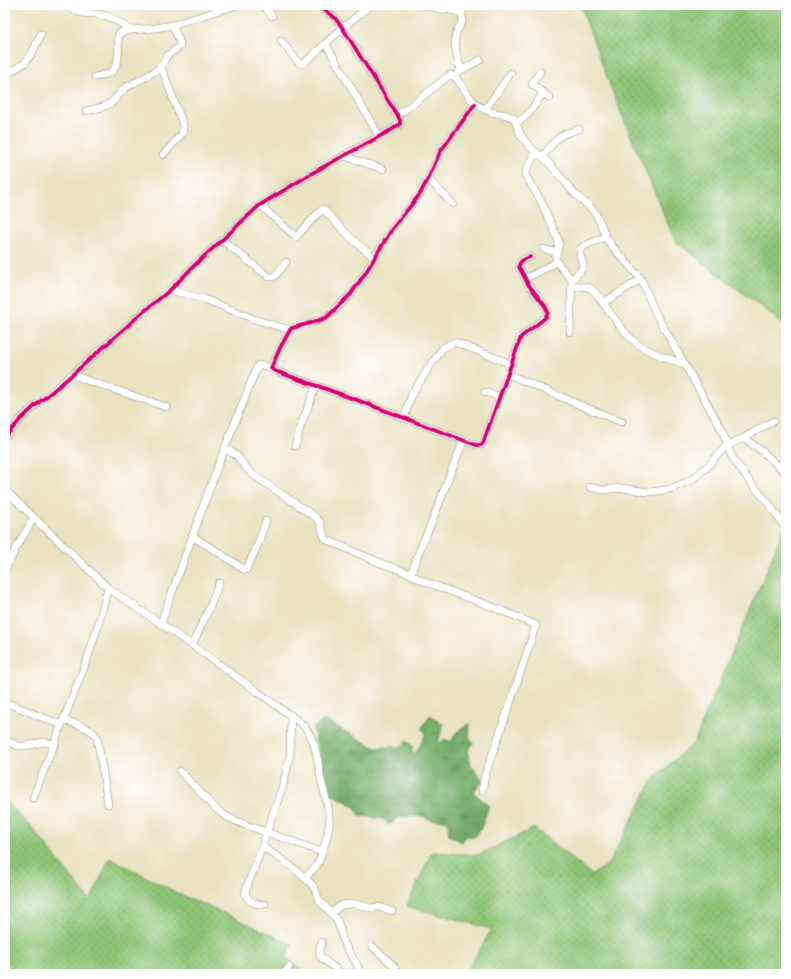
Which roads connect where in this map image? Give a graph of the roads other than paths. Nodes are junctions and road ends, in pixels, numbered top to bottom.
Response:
1 (74, 5) edge
2 (236, 5) edge
3 (263, 5) edge
4 (317, 5) edge
5 (369, 5) edge
6 (427, 5) edge
7 (467, 5) edge
8 (327, 8) edge
9 (461, 13) junction
10 (272, 16) dead end
11 (172, 24) junction
12 (342, 27) junction
13 (130, 30) junction
14 (41, 34) dead end
15 (281, 41) dead end
16 (326, 44) junction
17 (480, 60) dead end
18 (161, 66) junction
19 (461, 70) junction
20 (540, 72) dead end
21 (511, 73) dead end
22 (5, 75) edge
23 (453, 76) junction
24 (95, 77) dead end
25 (475, 104) junction
26 (485, 110) junction
27 (86, 111) dead end
28 (397, 115) junction
29 (516, 123) junction
30 (579, 129) dead end
31 (379, 136) junction
32 (536, 152) junction
33 (163, 155) dead end
34 (344, 156) junction
35 (542, 157) junction
36 (382, 169) dead end
37 (428, 179) junction
38 (453, 204) dead end
39 (260, 205) junction
40 (606, 236) junction
41 (222, 240) junction
42 (544, 249) dead end
43 (557, 253) junction
44 (530, 257) dead end
45 (375, 258) junction
46 (286, 262) dead end
47 (557, 262) junction
48 (525, 279) junction
49 (641, 279) junction
50 (572, 284) junction
51 (170, 290) junction
52 (603, 303) junction
53 (290, 330) junction
54 (570, 332) dead end
55 (511, 364) junction
56 (684, 364) junction
57 (271, 368) junction
58 (508, 374) junction
59 (72, 375) junction
60 (316, 386) junction
61 (485, 392) dead end
62 (500, 397) junction
63 (166, 407) dead end
64 (404, 418) junction
65 (773, 420) dead end
66 (622, 422) dead end
67 (5, 437) edge
68 (744, 438) junction
69 (464, 440) junction
70 (295, 446) dead end
71 (728, 446) junction
72 (225, 449) junction
73 (786, 473) edge
74 (590, 486) dead end
75 (5, 490) edge
76 (34, 518) junction
77 (266, 521) dead end
78 (786, 529) edge
79 (192, 536) junction
80 (5, 570) edge
81 (411, 574) junction
82 (218, 583) dead end
83 (108, 588) junction
84 (161, 623) junction
85 (192, 645) junction
86 (5, 702) edge
87 (291, 716) junction
88 (62, 723) junction
89 (5, 740) edge
90 (55, 744) junction
91 (180, 771) dead end
92 (482, 791) dead end
93 (33, 798) dead end
94 (108, 804) dead end
95 (266, 832) junction
96 (263, 845) junction
97 (322, 852) junction
98 (304, 876) junction
99 (265, 904) dead end
100 (392, 911) dead end
101 (331, 913) junction
102 (322, 942) dead end
103 (373, 947) dead end
104 (289, 967) dead end
105 (284, 974) edge
106 (339, 974) edge
107 (361, 974) edge
108 (396, 974) edge

1 - 13 street
2 - 11 street
3 - 10 street
4 - 8 street
5 - 12 street
6 - 9 street
7 - 9 street
8 - 12 street
9 - 19 street
11 - 13 street
11 - 18 street
12 - 16 street
12 - 28 street
13 - 24 street
14 - 22 street
15 - 16 street
16 - 31 street
17 - 19 street
18 - 27 street
18 - 33 street
19 - 23 street
20 - 29 street
21 - 26 street
23 - 25 street
23 - 28 street
25 - 26 street
25 - 37 street
26 - 29 street
28 - 31 street
29 - 32 street
30 - 35 street
31 - 34 street
32 - 35 street
32 - 43 street
34 - 36 street
34 - 39 street
35 - 40 street
37 - 38 street
37 - 45 street
39 - 41 street
39 - 45 street
40 - 49 street
40 - 50 street
41 - 46 street
41 - 51 street
42 - 43 street
43 - 47 street
44 - 48 street
45 - 53 street
47 - 48 street
47 - 50 street
48 - 55 street
49 - 52 street
49 - 56 street
50 - 52 street
50 - 54 street
51 - 53 street
51 - 59 street
52 - 56 street
53 - 57 street
55 - 58 street
55 - 64 street
56 - 71 street
57 - 60 street
57 - 72 street
58 - 62 street
58 - 66 street
59 - 63 street
59 - 67 street
60 - 64 street
60 - 70 street
61 - 62 street
62 - 69 street
64 - 69 street
65 - 68 street
68 - 71 street
68 - 73 street
69 - 81 street
71 - 74 street
71 - 78 street
72 - 79 street
72 - 81 street
75 - 76 street
76 - 80 street
76 - 83 street
77 - 79 street
79 - 84 street
81 - 92 street
82 - 85 street
83 - 84 street
83 - 88 street
84 - 85 street
85 - 87 street
86 - 88 street
87 - 95 street
87 - 97 street
88 - 90 street
88 - 94 street
89 - 90 street
90 - 93 street
91 - 95 street
95 - 96 street
95 - 97 street
96 - 98 street
96 - 99 street
97 - 98 street
98 - 101 street
100 - 101 street
101 - 107 street
102 - 106 street
103 - 108 street
104 - 105 street

